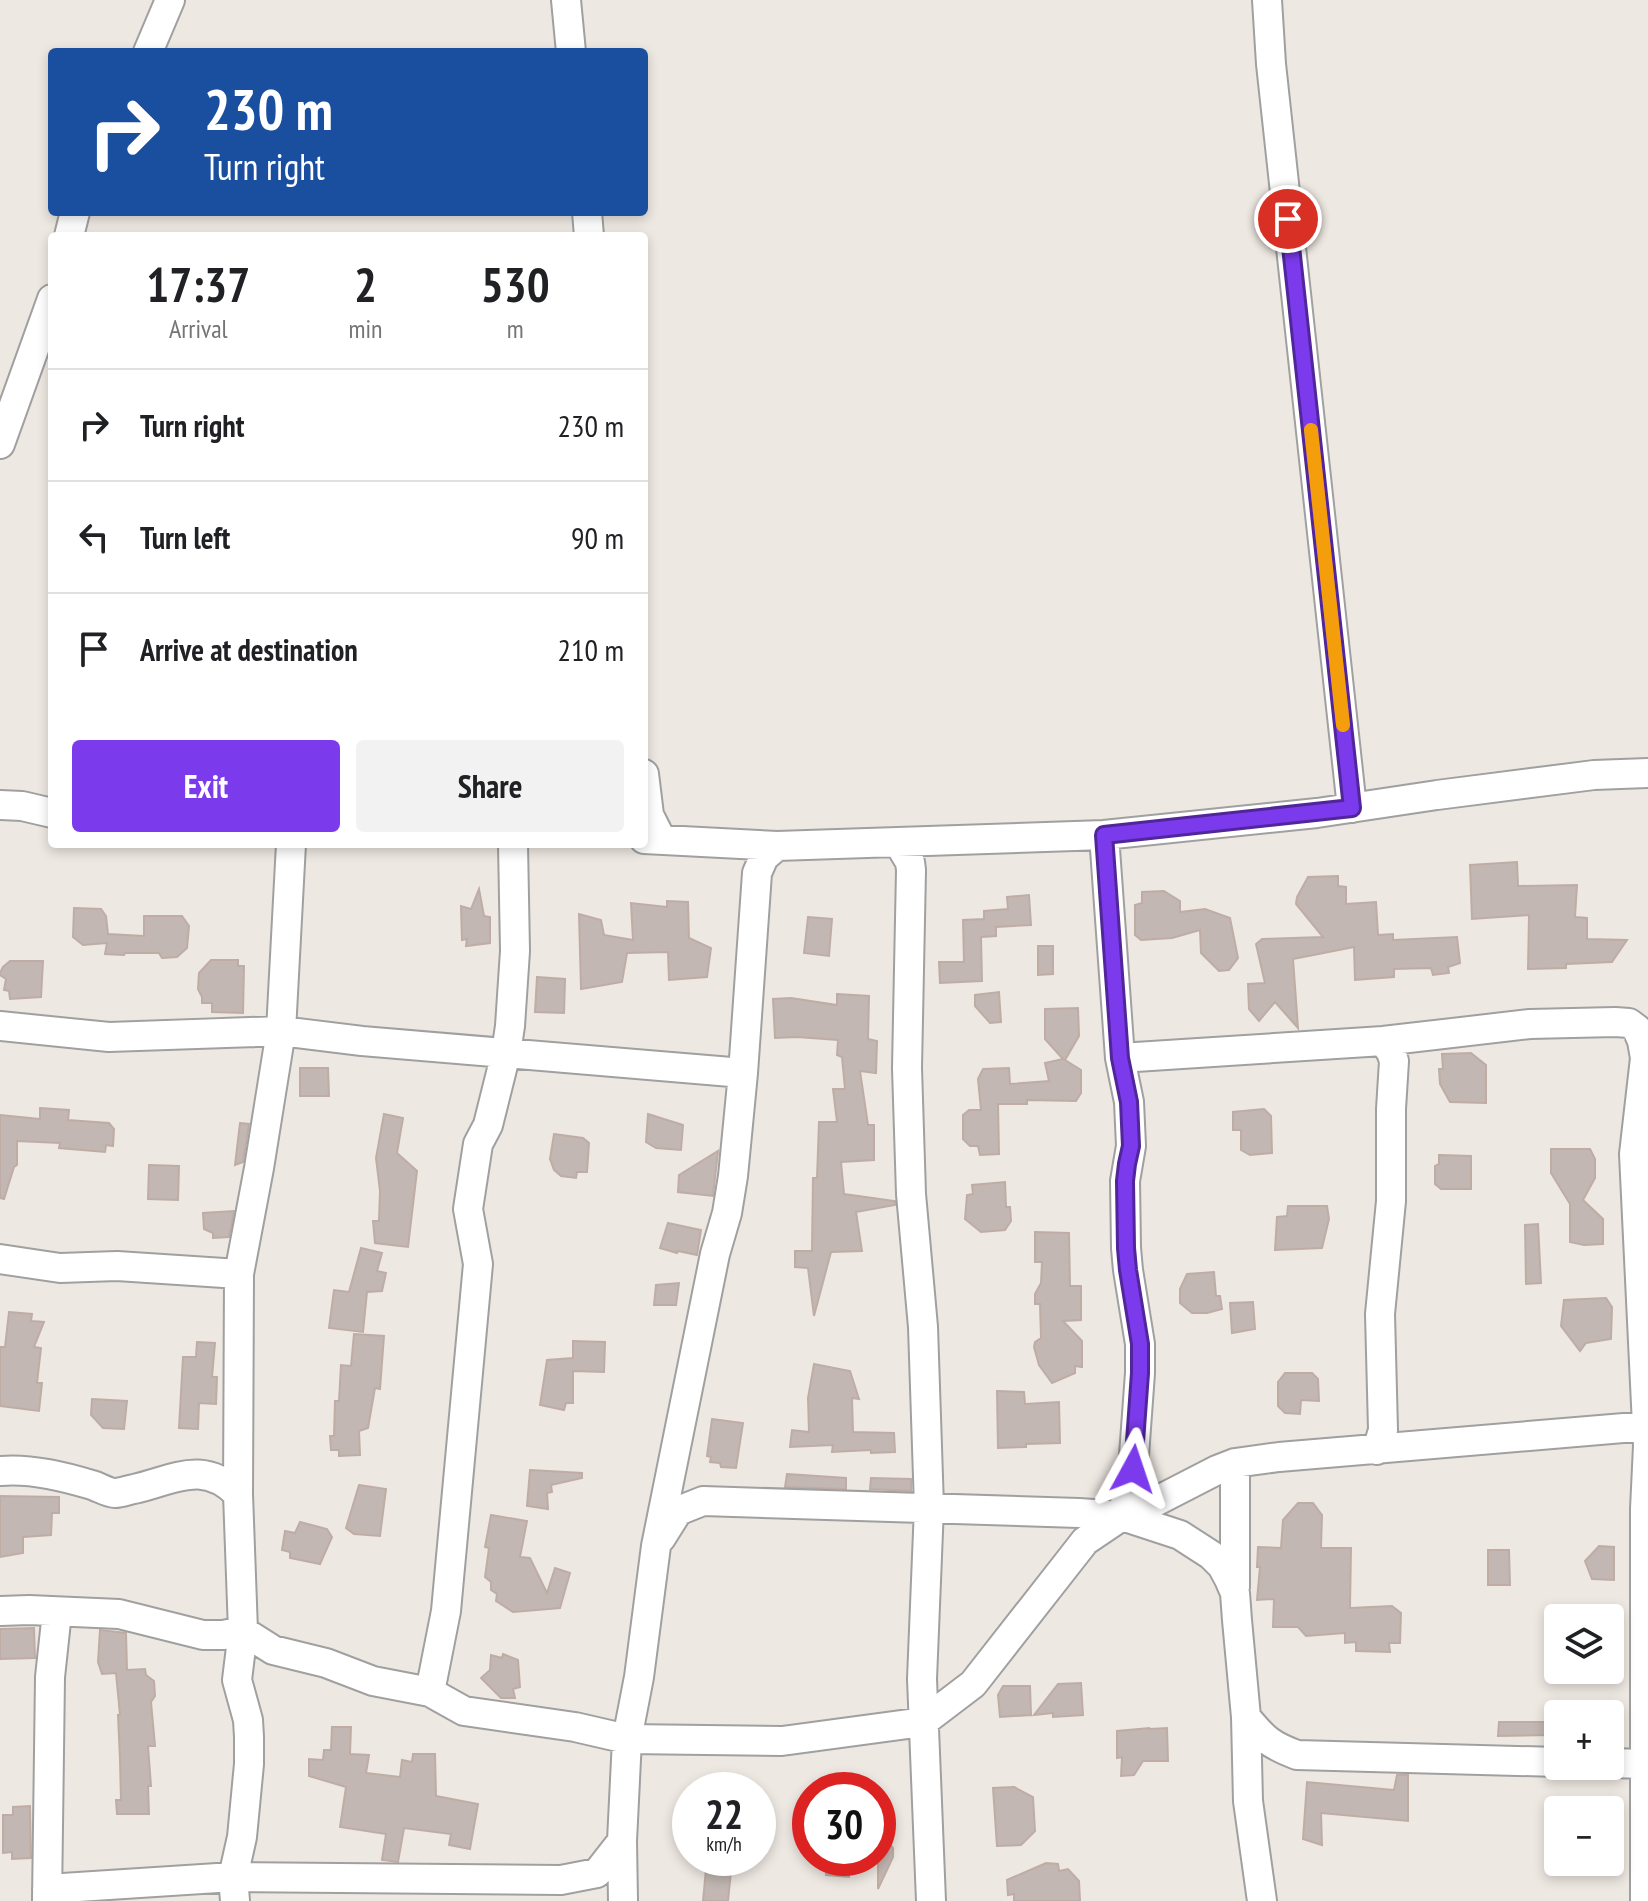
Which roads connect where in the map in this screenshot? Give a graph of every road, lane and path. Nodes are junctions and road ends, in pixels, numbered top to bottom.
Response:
1 (170, 0) edge
2 (566, 0) edge
3 (1267, 0) edge
4 (150, 48) edge
5 (571, 48) edge
6 (48, 310) edge
7 (0, 444) edge
8 (1648, 773) edge
9 (0, 805) edge
10 (648, 807) edge
11 (1352, 808) junction
12 (48, 812) edge
13 (1104, 835) junction
14 (653, 839) edge
15 (898, 842) junction
16 (777, 846) junction
17 (291, 848) edge
18 (513, 848) edge
19 (0, 1026) edge
20 (281, 1031) junction
21 (1383, 1041) junction
22 (506, 1053) junction
23 (1120, 1058) junction
24 (743, 1073) junction
25 (0, 1259) edge
26 (239, 1274) junction
27 (1647, 1426) edge
28 (1377, 1450) junction
29 (1235, 1463) junction
30 (0, 1471) edge
31 (238, 1494) junction
32 (929, 1507) junction
33 (1122, 1516) junction
34 (656, 1546) junction
35 (1235, 1593) junction
36 (0, 1611) edge
37 (57, 1612) junction
38 (243, 1631) junction
39 (430, 1692) junction
40 (1246, 1717) junction
41 (923, 1722) junction
42 (627, 1739) junction
43 (1297, 1755) junction
44 (1544, 1762) edge
45 (1624, 1763) edge
46 (1645, 1764) junction
47 (1248, 1801) junction
48 (1646, 1813) edge
49 (622, 1841) junction
50 (234, 1889) edge
51 (47, 1895) edge
52 (623, 1901) edge
53 (931, 1901) edge
54 (1262, 1901) edge
55 (1645, 1901) edge

1 - 4 street
2 - 5 street
3 - 11 street
6 - 7 street
8 - 11 street
9 - 12 street
10 - 14 street
11 - 13 street
13 - 15 street
13 - 23 street
14 - 16 street
15 - 16 street
15 - 32 street
16 - 24 street
17 - 20 street
18 - 22 street
19 - 20 street
20 - 22 street
20 - 26 street
21 - 23 street
21 - 27 street
21 - 28 street
22 - 24 street
22 - 39 street
23 - 33 street
24 - 34 street
25 - 26 street
26 - 31 street
27 - 28 street
27 - 46 street
28 - 29 street
29 - 33 street
29 - 35 street
30 - 31 street
31 - 38 street
32 - 33 street
32 - 34 street
32 - 41 street
33 - 35 street
33 - 41 street
34 - 42 street
35 - 40 street
36 - 37 street
37 - 38 street
37 - 51 street
38 - 39 street
38 - 50 street
39 - 42 street
40 - 43 street
40 - 47 street
41 - 42 street
41 - 53 street
42 - 49 street
43 - 44 street
43 - 47 street
45 - 46 street
46 - 48 street
47 - 54 street
48 - 55 street
49 - 50 street
49 - 52 street
50 - 51 street

